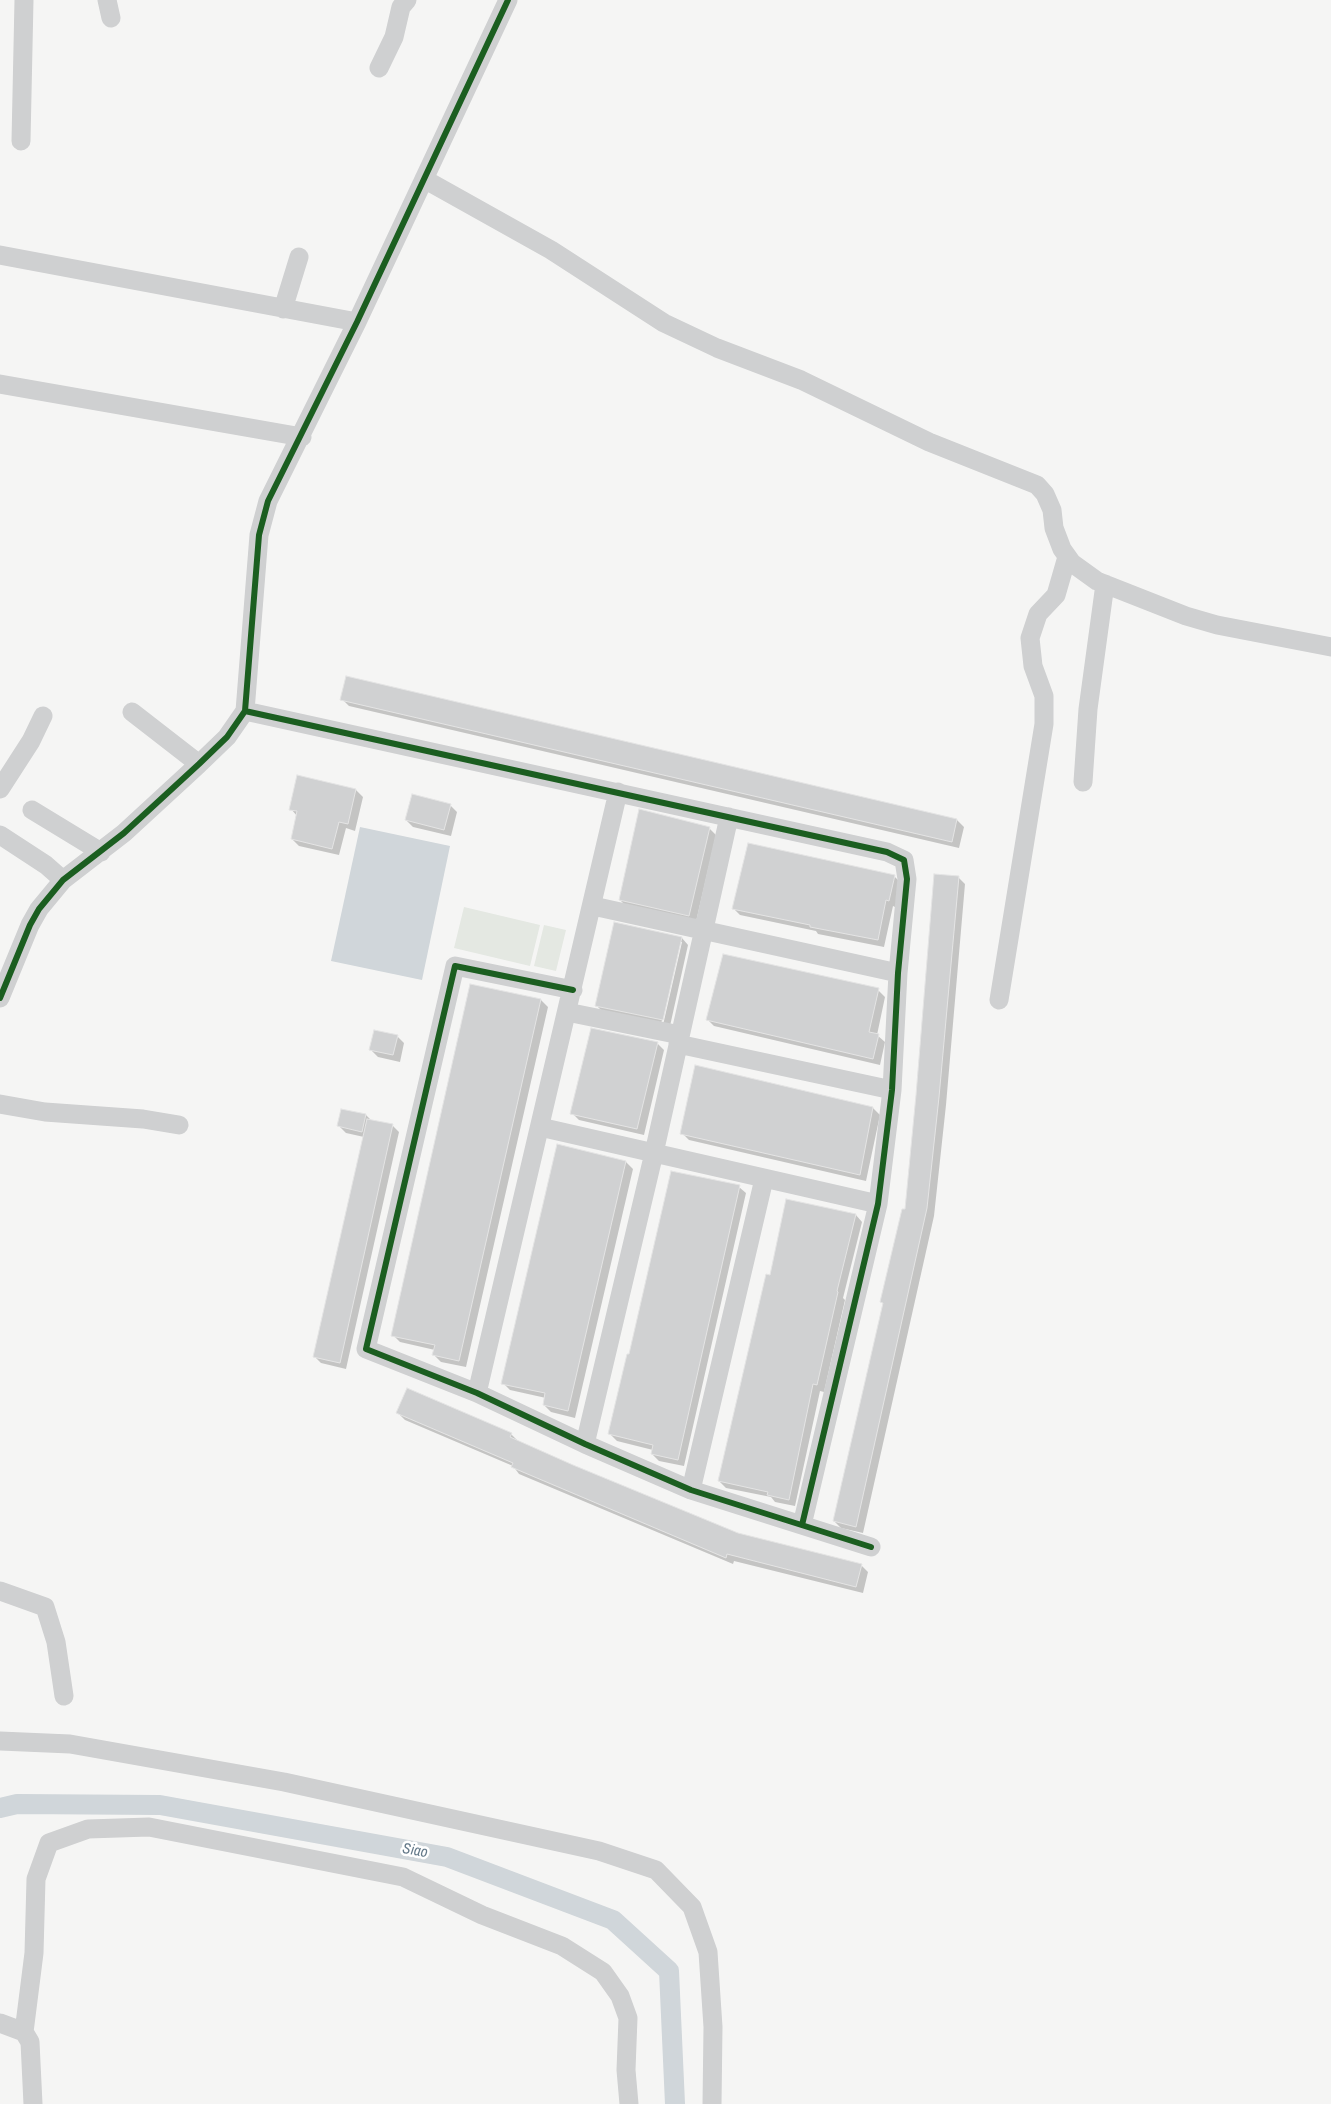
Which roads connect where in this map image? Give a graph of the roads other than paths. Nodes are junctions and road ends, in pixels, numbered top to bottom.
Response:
1 (24, 0) edge
2 (407, 0) edge
3 (508, 0) edge
4 (380, 68) dead end
5 (21, 141) dead end
6 (424, 179) junction
7 (0, 255) edge
8 (299, 257) dead end
9 (283, 308) junction
10 (357, 322) junction
11 (0, 384) edge
12 (302, 437) junction
13 (1067, 557) junction
14 (1105, 584) junction
15 (1331, 648) edge
16 (245, 711) junction
17 (132, 712) dead end
18 (42, 716) dead end
19 (199, 764) junction
20 (1083, 782) dead end
21 (2, 783) edge
22 (618, 792) junction
23 (32, 810) dead end
24 (729, 817) junction
25 (0, 835) edge
26 (102, 852) junction
27 (63, 880) junction
28 (593, 906) junction
29 (703, 932) junction
30 (898, 973) junction
31 (573, 990) junction
32 (0, 998) edge
33 (999, 1000) dead end
34 (567, 1012) junction
35 (679, 1040) junction
36 (892, 1090) junction
37 (0, 1104) edge
38 (179, 1125) dead end
39 (540, 1127) junction
40 (654, 1153) junction
41 (764, 1179) junction
42 (878, 1204) junction
43 (476, 1393) junction
44 (585, 1444) junction
45 (691, 1490) junction
46 (802, 1526) junction
47 (872, 1547) dead end
48 (0, 1591) edge
49 (64, 1696) dead end
50 (0, 1741) edge
51 (0, 2023) edge
52 (24, 2032) junction
53 (33, 2104) edge
54 (629, 2104) edge
55 (712, 2104) edge

1 - 5 street
2 - 4 street
3 - 6 street
6 - 10 street
6 - 13 street
7 - 9 street
8 - 9 street
9 - 10 street
10 - 12 street
11 - 12 street
12 - 16 street
13 - 14 street
13 - 33 street
14 - 15 street
14 - 20 street
16 - 19 street
16 - 22 street
17 - 19 street
18 - 21 street
19 - 26 street
22 - 24 street
22 - 28 street
23 - 26 street
24 - 29 street
24 - 30 street
25 - 27 street
26 - 27 street
27 - 32 street
28 - 29 street
28 - 31 street
29 - 30 street
29 - 35 street
30 - 36 street
31 - 34 street
31 - 43 street
34 - 35 street
34 - 39 street
35 - 36 street
35 - 40 street
36 - 42 street
37 - 38 street
39 - 40 street
39 - 43 street
40 - 41 street
40 - 44 street
41 - 42 street
41 - 45 street
42 - 46 street
43 - 44 street
44 - 45 street
45 - 46 street
46 - 47 street
48 - 49 street
50 - 55 street
51 - 52 street
52 - 53 street
52 - 54 street

